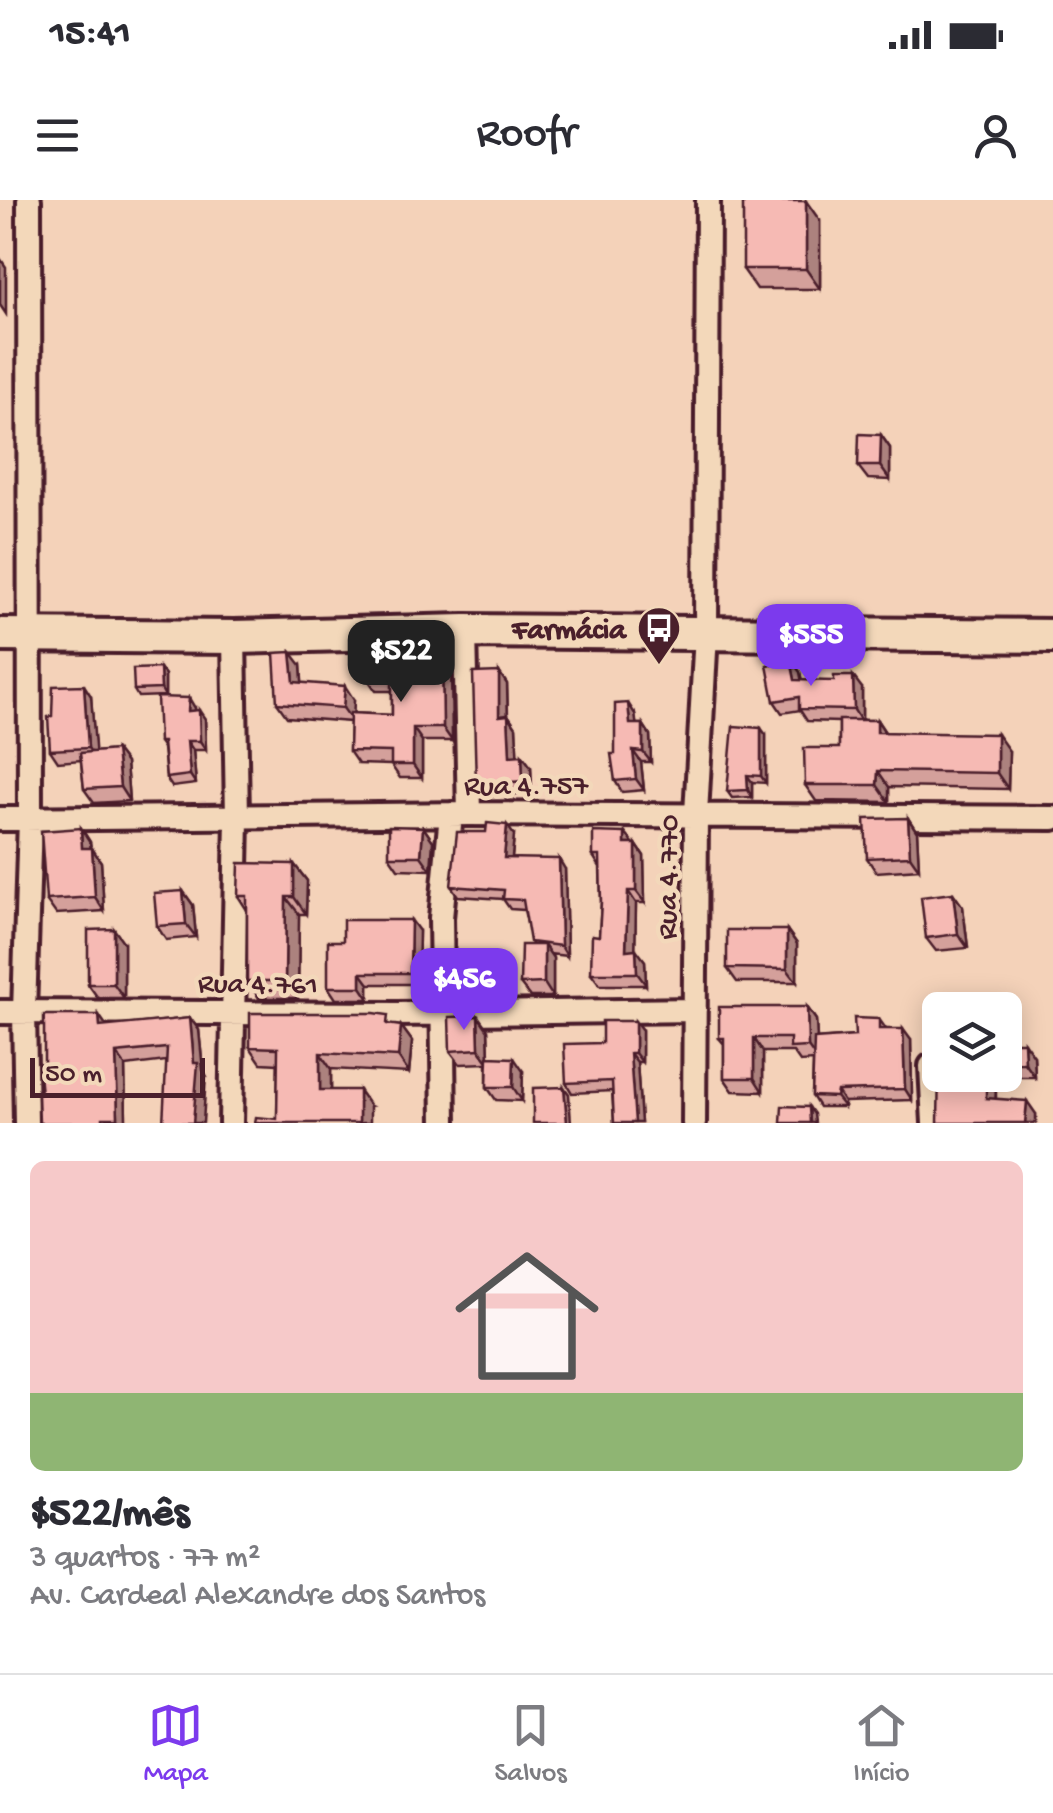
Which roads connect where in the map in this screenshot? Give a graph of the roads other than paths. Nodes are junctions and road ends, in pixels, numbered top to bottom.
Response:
1 (29, 200) edge
2 (708, 200) edge
3 (466, 631) junction
4 (706, 633) junction
5 (14, 636) edge
6 (1053, 636) edge
7 (234, 637) junction
8 (460, 814) junction
9 (696, 814) junction
10 (237, 818) junction
11 (1053, 818) edge
12 (0, 819) edge
13 (30, 819) junction
14 (695, 1010) junction
15 (0, 1012) edge
16 (24, 1012) junction
17 (233, 1012) junction
18 (443, 1014) junction
19 (932, 1092) edge
20 (26, 1123) edge
21 (231, 1123) edge
22 (444, 1123) edge
23 (694, 1123) edge
24 (934, 1123) edge

1 - 5 street
2 - 4 street, Rua 4.770
3 - 4 main road
3 - 7 main road
3 - 8 street
4 - 6 main road
4 - 9 street, Rua 4.770
5 - 7 main road
5 - 13 street
7 - 10 street
8 - 9 street, Rua 4.757
8 - 10 street, Rua 4.757
8 - 18 street
9 - 11 street, Rua 4.757
9 - 14 street, Rua 4.770
10 - 13 street, Rua 4.757
10 - 17 street
12 - 13 street, Rua 4.757
13 - 16 street
14 - 18 street, Rua 4.761
14 - 23 street, Rua 4.770
15 - 16 street, Rua 4.761
16 - 17 street, Rua 4.761
16 - 20 street
17 - 18 street, Rua 4.761
17 - 21 street
18 - 22 street
19 - 24 street

